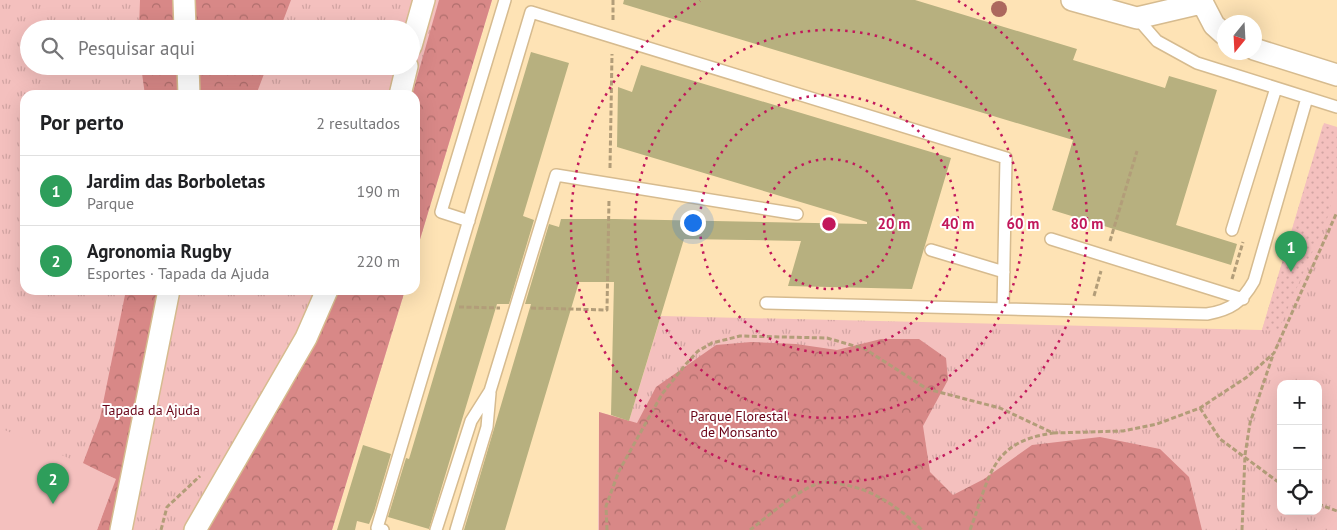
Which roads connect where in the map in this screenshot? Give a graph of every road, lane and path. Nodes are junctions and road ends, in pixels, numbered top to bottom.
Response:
1 (184, 0) edge
2 (424, 0) edge
3 (506, 0) edge
4 (613, 0) edge
5 (1072, 0) edge
6 (1201, 2) edge
7 (1136, 18) junction
8 (185, 20) edge
9 (418, 20) edge
10 (1217, 28) edge
11 (612, 37) junction
12 (1262, 51) edge
13 (1332, 71) edge
14 (188, 75) edge
15 (405, 75) edge
16 (1276, 88) junction
17 (189, 90) edge
18 (401, 90) edge
19 (1307, 98) junction
20 (1337, 107) edge
21 (1137, 151) dead end
22 (610, 184) junction
23 (1337, 212) edge
24 (797, 214) dead end
25 (469, 221) junction
26 (1232, 230) dead end
27 (1050, 240) dead end
28 (1243, 244) dead end
29 (930, 250) dead end
30 (1106, 256) junction
31 (1235, 269) dead end
32 (1004, 272) junction
33 (168, 295) edge
34 (325, 295) edge
35 (1243, 299) junction
36 (766, 303) dead end
37 (443, 307) junction
38 (515, 308) junction
39 (1004, 309) junction
40 (1089, 311) junction
41 (1274, 353) junction
42 (490, 391) junction
43 (1200, 408) junction
44 (1053, 433) junction
45 (1245, 455) junction
46 (1277, 481) edge
47 (1322, 505) edge
48 (1337, 511) edge
49 (121, 530) edge
50 (196, 530) edge
51 (383, 530) edge
52 (436, 530) edge
53 (456, 530) edge
54 (607, 530) edge
55 (750, 530) edge
56 (922, 530) edge
57 (970, 530) edge
58 (1242, 530) edge

1 - 8 street
2 - 9 street
3 - 25 lane
4 - 11 path
5 - 7 street
6 - 7 street
6 - 10 street
7 - 16 lane
11 - 22 path
11 - 25 lane
11 - 32 lane
12 - 13 street
14 - 17 street
15 - 18 street
16 - 19 lane
16 - 26 lane
19 - 20 lane
19 - 35 lane
21 - 30 path
22 - 24 lane
22 - 38 lane
22 - 38 path
23 - 41 path
25 - 37 lane
27 - 30 lane
28 - 31 path
29 - 32 lane
30 - 35 lane
30 - 40 path
32 - 39 lane
33 - 49 street
34 - 50 street
35 - 40 lane
36 - 39 lane
37 - 38 path
37 - 51 lane
38 - 42 lane
39 - 40 lane
41 - 43 path
41 - 45 path
42 - 52 lane
42 - 53 lane
43 - 44 path
43 - 45 path
44 - 54 path
44 - 57 path
45 - 46 path
45 - 58 path
47 - 48 path
55 - 56 path

